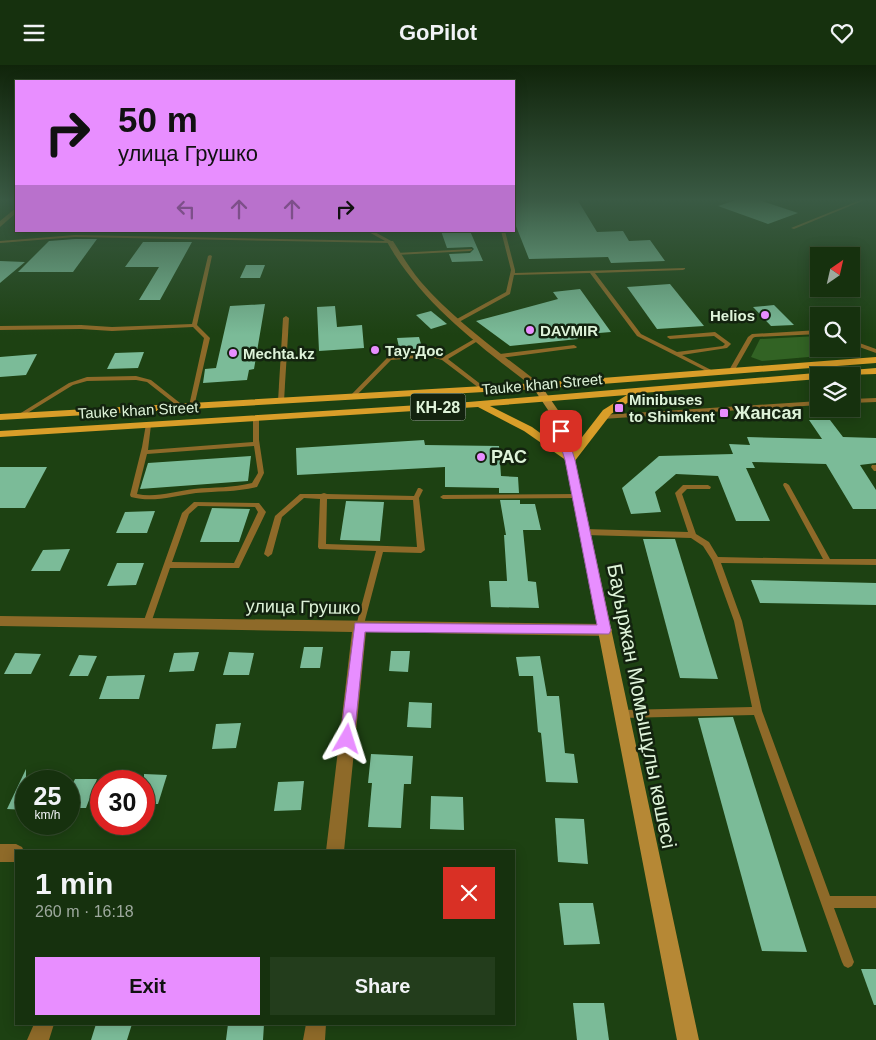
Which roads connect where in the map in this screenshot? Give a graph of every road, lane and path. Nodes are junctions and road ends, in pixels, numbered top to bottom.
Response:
1 (392, 244) edge
2 (507, 244) edge
3 (470, 250) dead end
4 (396, 254) junction
5 (210, 256) dead end
6 (683, 269) dead end
7 (591, 271) junction
8 (512, 274) junction
9 (286, 318) dead end
10 (456, 321) junction
11 (194, 325) junction
12 (0, 328) edge
13 (810, 332) edge
14 (670, 337) dead end
15 (478, 339) junction
16 (860, 345) edge
17 (574, 347) dead end
18 (876, 351) edge
19 (676, 354) junction
20 (500, 356) junction
21 (444, 359) junction
22 (876, 360) edge
23 (876, 371) edge
24 (731, 372) junction
25 (714, 373) junction
26 (537, 386) junction
27 (481, 387) junction
28 (641, 390) junction
29 (352, 397) junction
30 (547, 398) junction
31 (876, 400) edge
32 (281, 401) junction
33 (860, 401) edge
34 (478, 404) junction
35 (810, 404) edge
36 (187, 406) junction
37 (19, 416) junction
38 (0, 417) edge
39 (602, 417) junction
40 (256, 418) junction
41 (148, 425) junction
42 (0, 434) edge
43 (256, 444) junction
44 (144, 452) junction
45 (570, 460) junction
46 (786, 485) dead end
47 (708, 487) dead end
48 (420, 489) dead end
49 (324, 495) junction
50 (577, 495) junction
51 (443, 497) dead end
52 (416, 498) junction
53 (585, 532) junction
54 (693, 535) junction
55 (380, 549) junction
56 (268, 554) dead end
57 (716, 559) junction
58 (828, 561) junction
59 (876, 562) edge
60 (168, 565) junction
61 (0, 621) edge
62 (147, 623) junction
63 (360, 627) junction
64 (605, 630) junction
65 (757, 711) junction
66 (622, 714) junction
67 (335, 850) edge
68 (0, 853) edge
69 (15, 853) edge
70 (826, 902) junction
71 (876, 903) edge
72 (848, 962) dead end
73 (44, 1025) edge
74 (316, 1025) edge
75 (38, 1040) edge
76 (314, 1040) edge
77 (688, 1040) edge

1 - 4 street
2 - 8 lane
3 - 4 lane
4 - 10 street
5 - 11 lane
6 - 7 lane
7 - 8 lane
7 - 19 lane
8 - 10 lane
9 - 32 lane
10 - 15 street
11 - 12 lane
11 - 36 lane
13 - 24 lane
14 - 19 lane
15 - 20 street
15 - 21 lane
16 - 18 lane
17 - 20 lane
19 - 25 lane
20 - 26 street
21 - 27 lane
21 - 29 lane
22 - 24 main road, Tauke khan Street / КН-28
23 - 28 main road, Tauke khan Street / КН-28
24 - 25 main road, Tauke khan Street / КН-28
25 - 26 main road, Tauke khan Street / КН-28
26 - 27 main road, Tauke khan Street / КН-28
26 - 30 street, Бауыржан Момышұлы көшесі
27 - 29 main road, Tauke khan Street / КН-28
28 - 30 main road, Tauke khan Street / КН-28
28 - 39 main road
29 - 32 main road, Tauke khan Street / КН-28
30 - 34 main road, Tauke khan Street / КН-28
30 - 45 street, Бауыржан Момышұлы көшесі
31 - 33 lane
32 - 36 main road, Tauke khan Street / КН-28
34 - 40 main road, Tauke khan Street / КН-28
34 - 45 main road
35 - 39 lane
36 - 37 main road, Tauke khan Street / КН-28
36 - 37 lane
37 - 38 main road, Tauke khan Street / КН-28
39 - 45 main road
40 - 41 main road, Tauke khan Street / КН-28
40 - 43 lane
41 - 42 main road, Tauke khan Street / КН-28
41 - 44 lane
43 - 44 lane
43 - 44 lane
45 - 50 street, Бауыржан Момышұлы көшесі
46 - 58 lane
47 - 54 lane
48 - 52 lane
49 - 52 lane
49 - 55 lane
49 - 56 lane
50 - 51 lane
50 - 53 street, Бауыржан Момышұлы көшесі
52 - 55 lane
53 - 54 lane
53 - 64 street, Бауыржан Момышұлы көшесі
54 - 57 lane
55 - 63 lane
57 - 58 lane
57 - 65 lane
58 - 59 lane
60 - 60 lane
60 - 62 lane
61 - 62 street, улица Грушко
62 - 63 street, улица Грушко
63 - 64 street, улица Грушко
63 - 67 street
64 - 66 street, Бауыржан Момышұлы көшесі
65 - 66 lane
65 - 70 lane
66 - 77 street, Бауыржан Момышұлы көшесі
68 - 69 street
70 - 71 lane
70 - 72 lane
73 - 75 street
74 - 76 street

